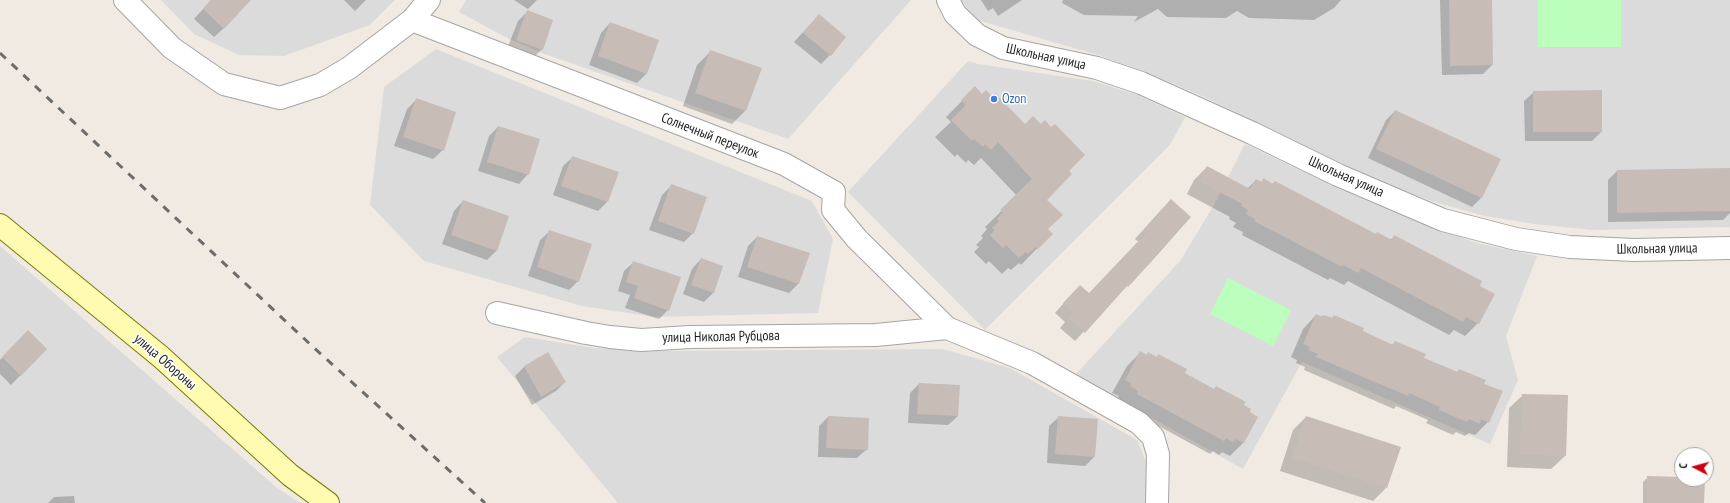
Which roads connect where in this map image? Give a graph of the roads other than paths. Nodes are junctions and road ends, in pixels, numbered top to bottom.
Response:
1 (126, 0) edge
2 (429, 0) edge
3 (948, 0) edge
4 (412, 20) junction
5 (0, 225) edge
6 (1730, 248) edge
7 (497, 313) dead end
8 (948, 328) junction
9 (328, 503) edge
10 (1157, 503) edge

1 - 4 street
2 - 4 street
3 - 6 street, Школьная улица
4 - 8 street, Солнечный переулок
5 - 9 street, улица Обороны
7 - 8 street, улица Николая Рубцова
8 - 10 street

